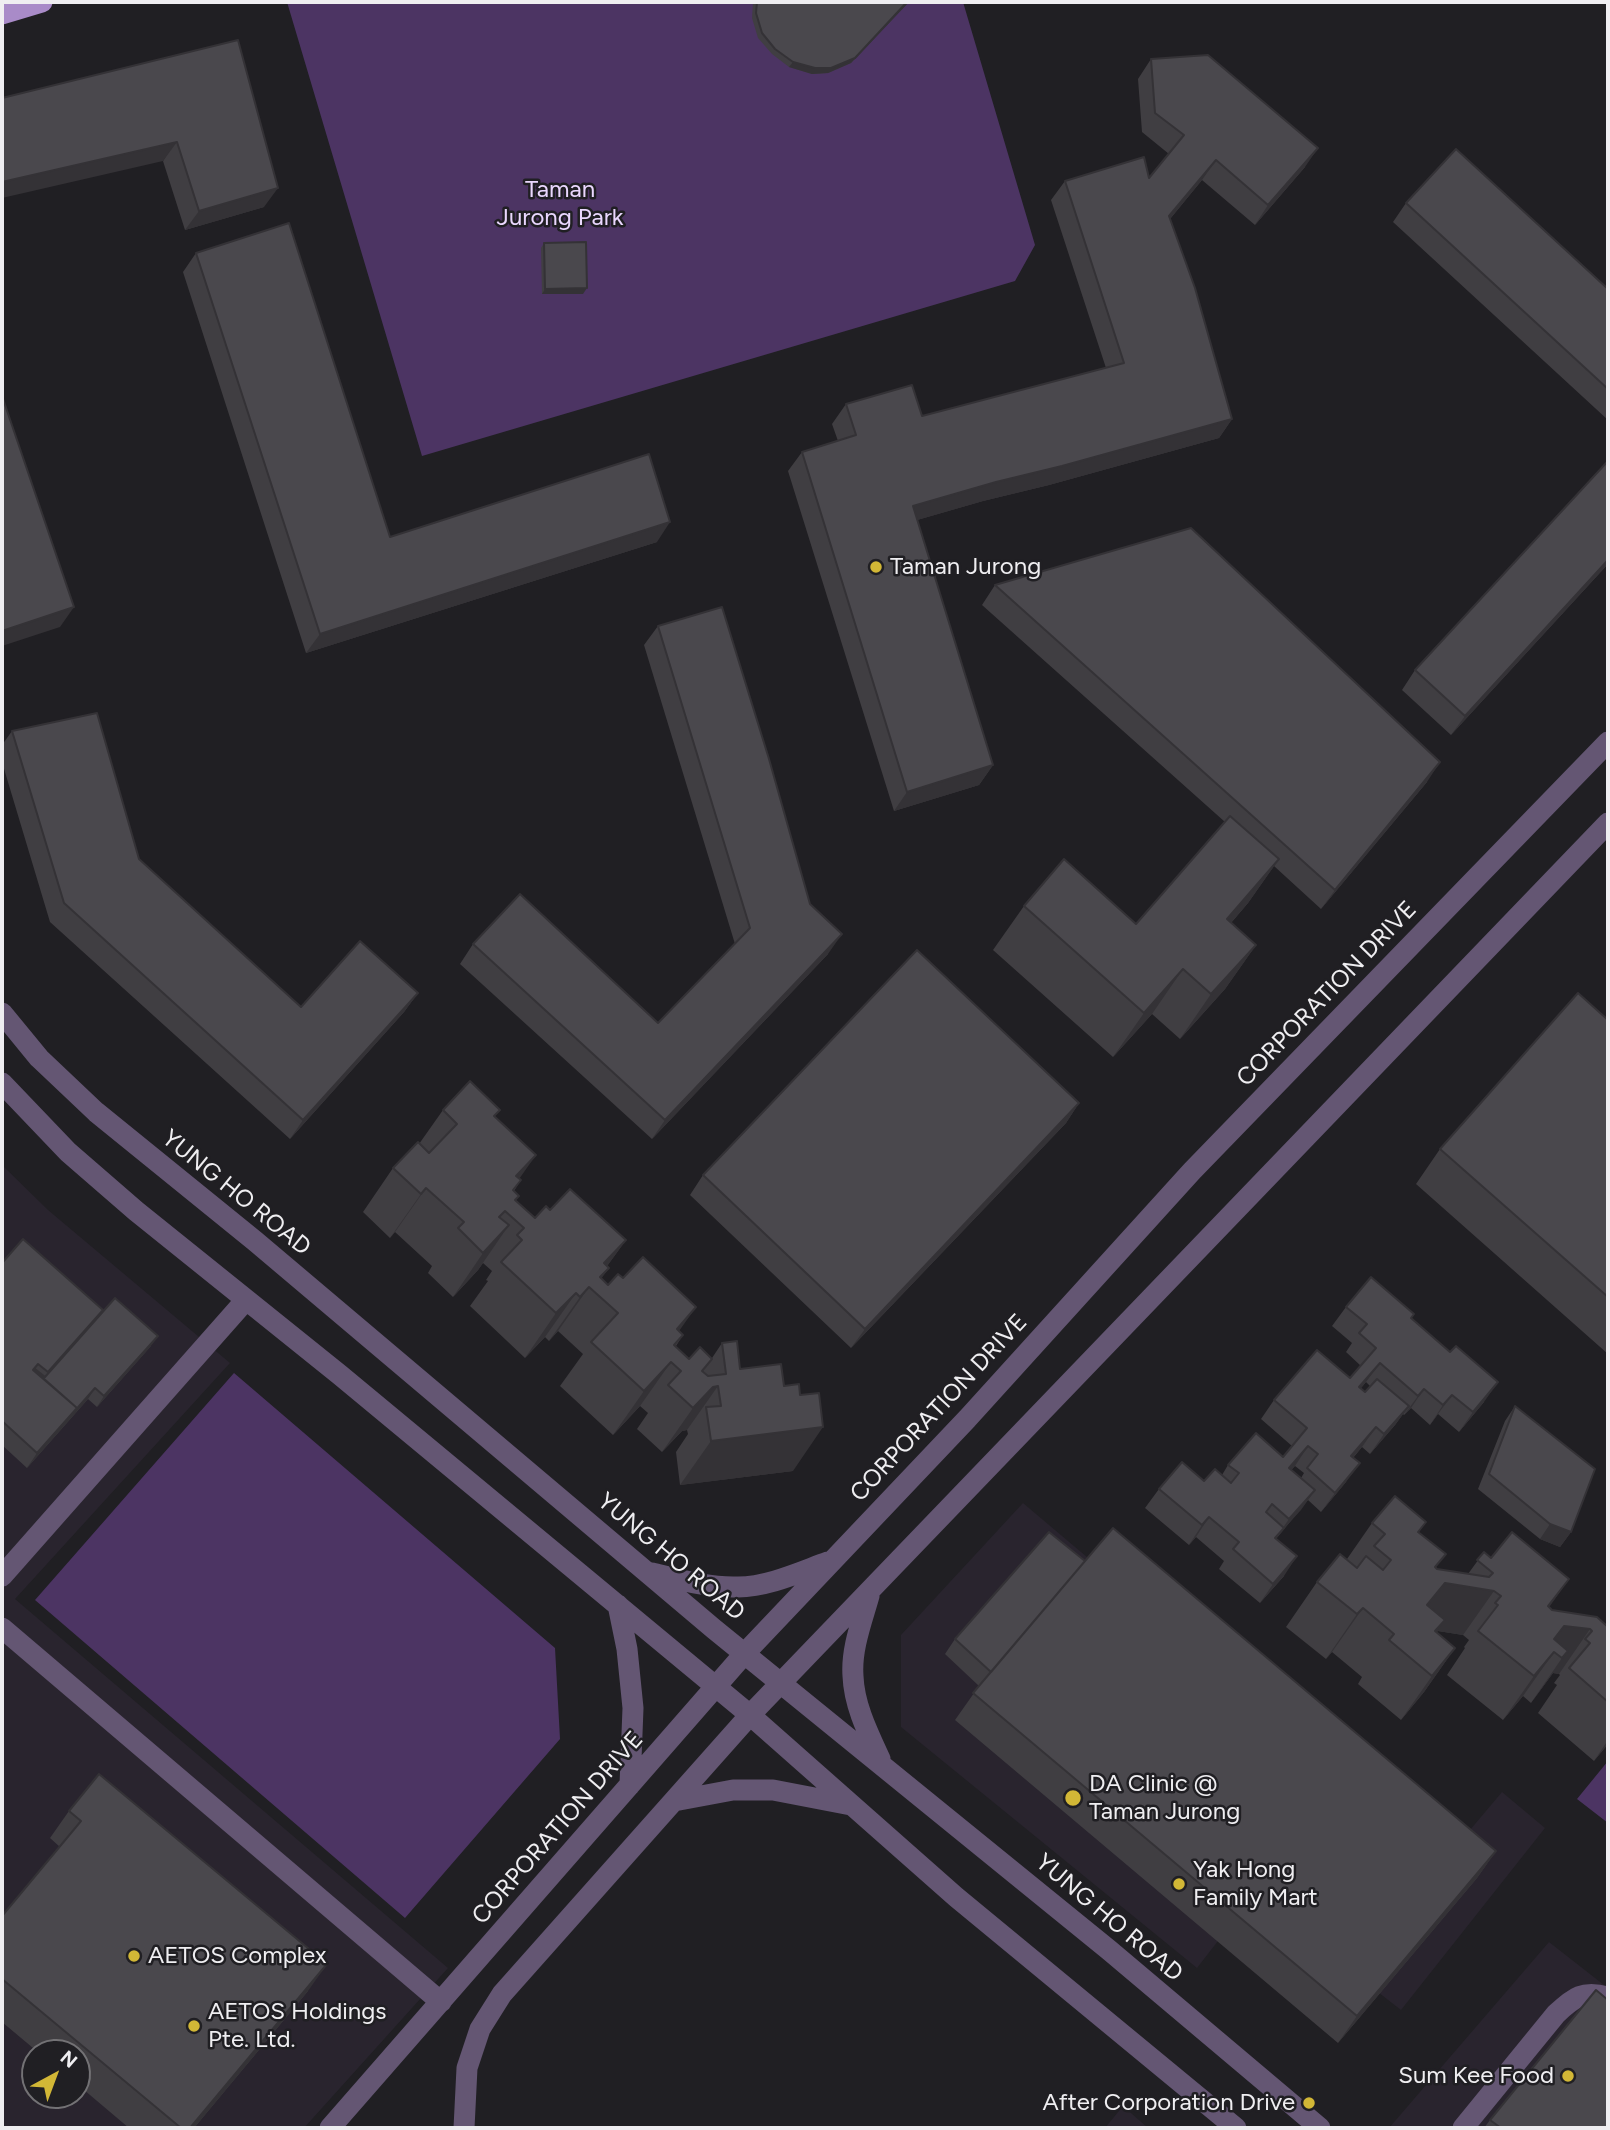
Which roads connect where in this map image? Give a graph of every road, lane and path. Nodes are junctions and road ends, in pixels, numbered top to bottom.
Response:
1 (42, 2) edge
2 (2, 14) edge
3 (1608, 742) edge
4 (1608, 823) edge
5 (2, 1013) edge
6 (2, 1083) edge
7 (245, 1301) junction
8 (833, 1560) junction
9 (647, 1572) junction
10 (2, 1576) edge
11 (871, 1590) junction
12 (618, 1605) junction
13 (2, 1628) edge
14 (745, 1653) junction
15 (782, 1682) junction
16 (716, 1687) junction
17 (750, 1715) junction
18 (883, 1765) junction
19 (630, 1785) junction
20 (674, 1801) junction
21 (853, 1806) junction
22 (1608, 1997) edge
23 (441, 2001) junction
24 (330, 2128) edge
25 (464, 2128) edge
26 (1236, 2128) edge
27 (1321, 2128) edge
28 (1463, 2128) edge

1 - 2 main road
3 - 8 street, CORPORATION DRIVE
4 - 11 street
5 - 9 street, YUNG HO ROAD
6 - 7 street
7 - 10 street
7 - 12 street
8 - 9 street
8 - 14 street, CORPORATION DRIVE
9 - 14 street, YUNG HO ROAD
11 - 15 street
11 - 18 street
12 - 16 street
12 - 19 street
13 - 23 street
14 - 15 street, YUNG HO ROAD
14 - 16 street, CORPORATION DRIVE
15 - 17 street
15 - 18 street, YUNG HO ROAD
16 - 17 street
16 - 19 street, CORPORATION DRIVE
17 - 20 street
17 - 21 street
18 - 27 street, YUNG HO ROAD
19 - 23 street, CORPORATION DRIVE
20 - 21 street
20 - 25 street
21 - 26 street
22 - 28 street
23 - 24 street, CORPORATION DRIVE

